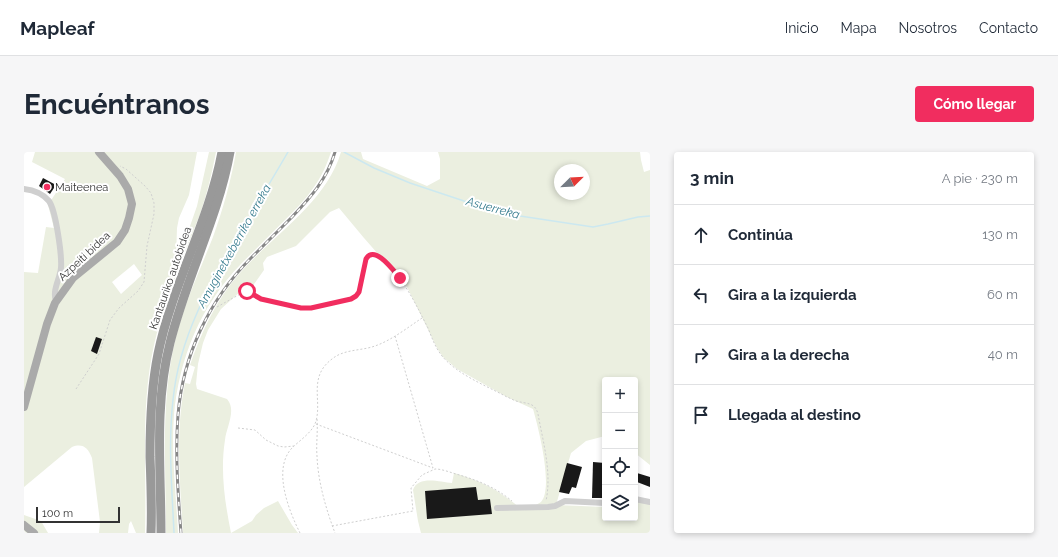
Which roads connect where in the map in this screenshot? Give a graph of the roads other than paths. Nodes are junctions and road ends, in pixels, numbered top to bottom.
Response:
1 (99, 152) edge
2 (222, 152) edge
3 (230, 152) edge
4 (24, 189) edge
5 (56, 301) junction
6 (24, 407) edge
7 (638, 500) edge
8 (602, 502) edge
9 (650, 502) edge
10 (497, 508) dead end
11 (24, 525) edge
12 (34, 533) edge
13 (151, 533) edge
14 (161, 533) edge

1 - 5 main road, Azpeiti bidea
2 - 13 highway, Kantauriko autobidea
3 - 14 highway, Kantauriko autobidea
4 - 5 street
5 - 6 main road, Azpeiti bidea
7 - 9 street
8 - 10 street
11 - 12 main road

